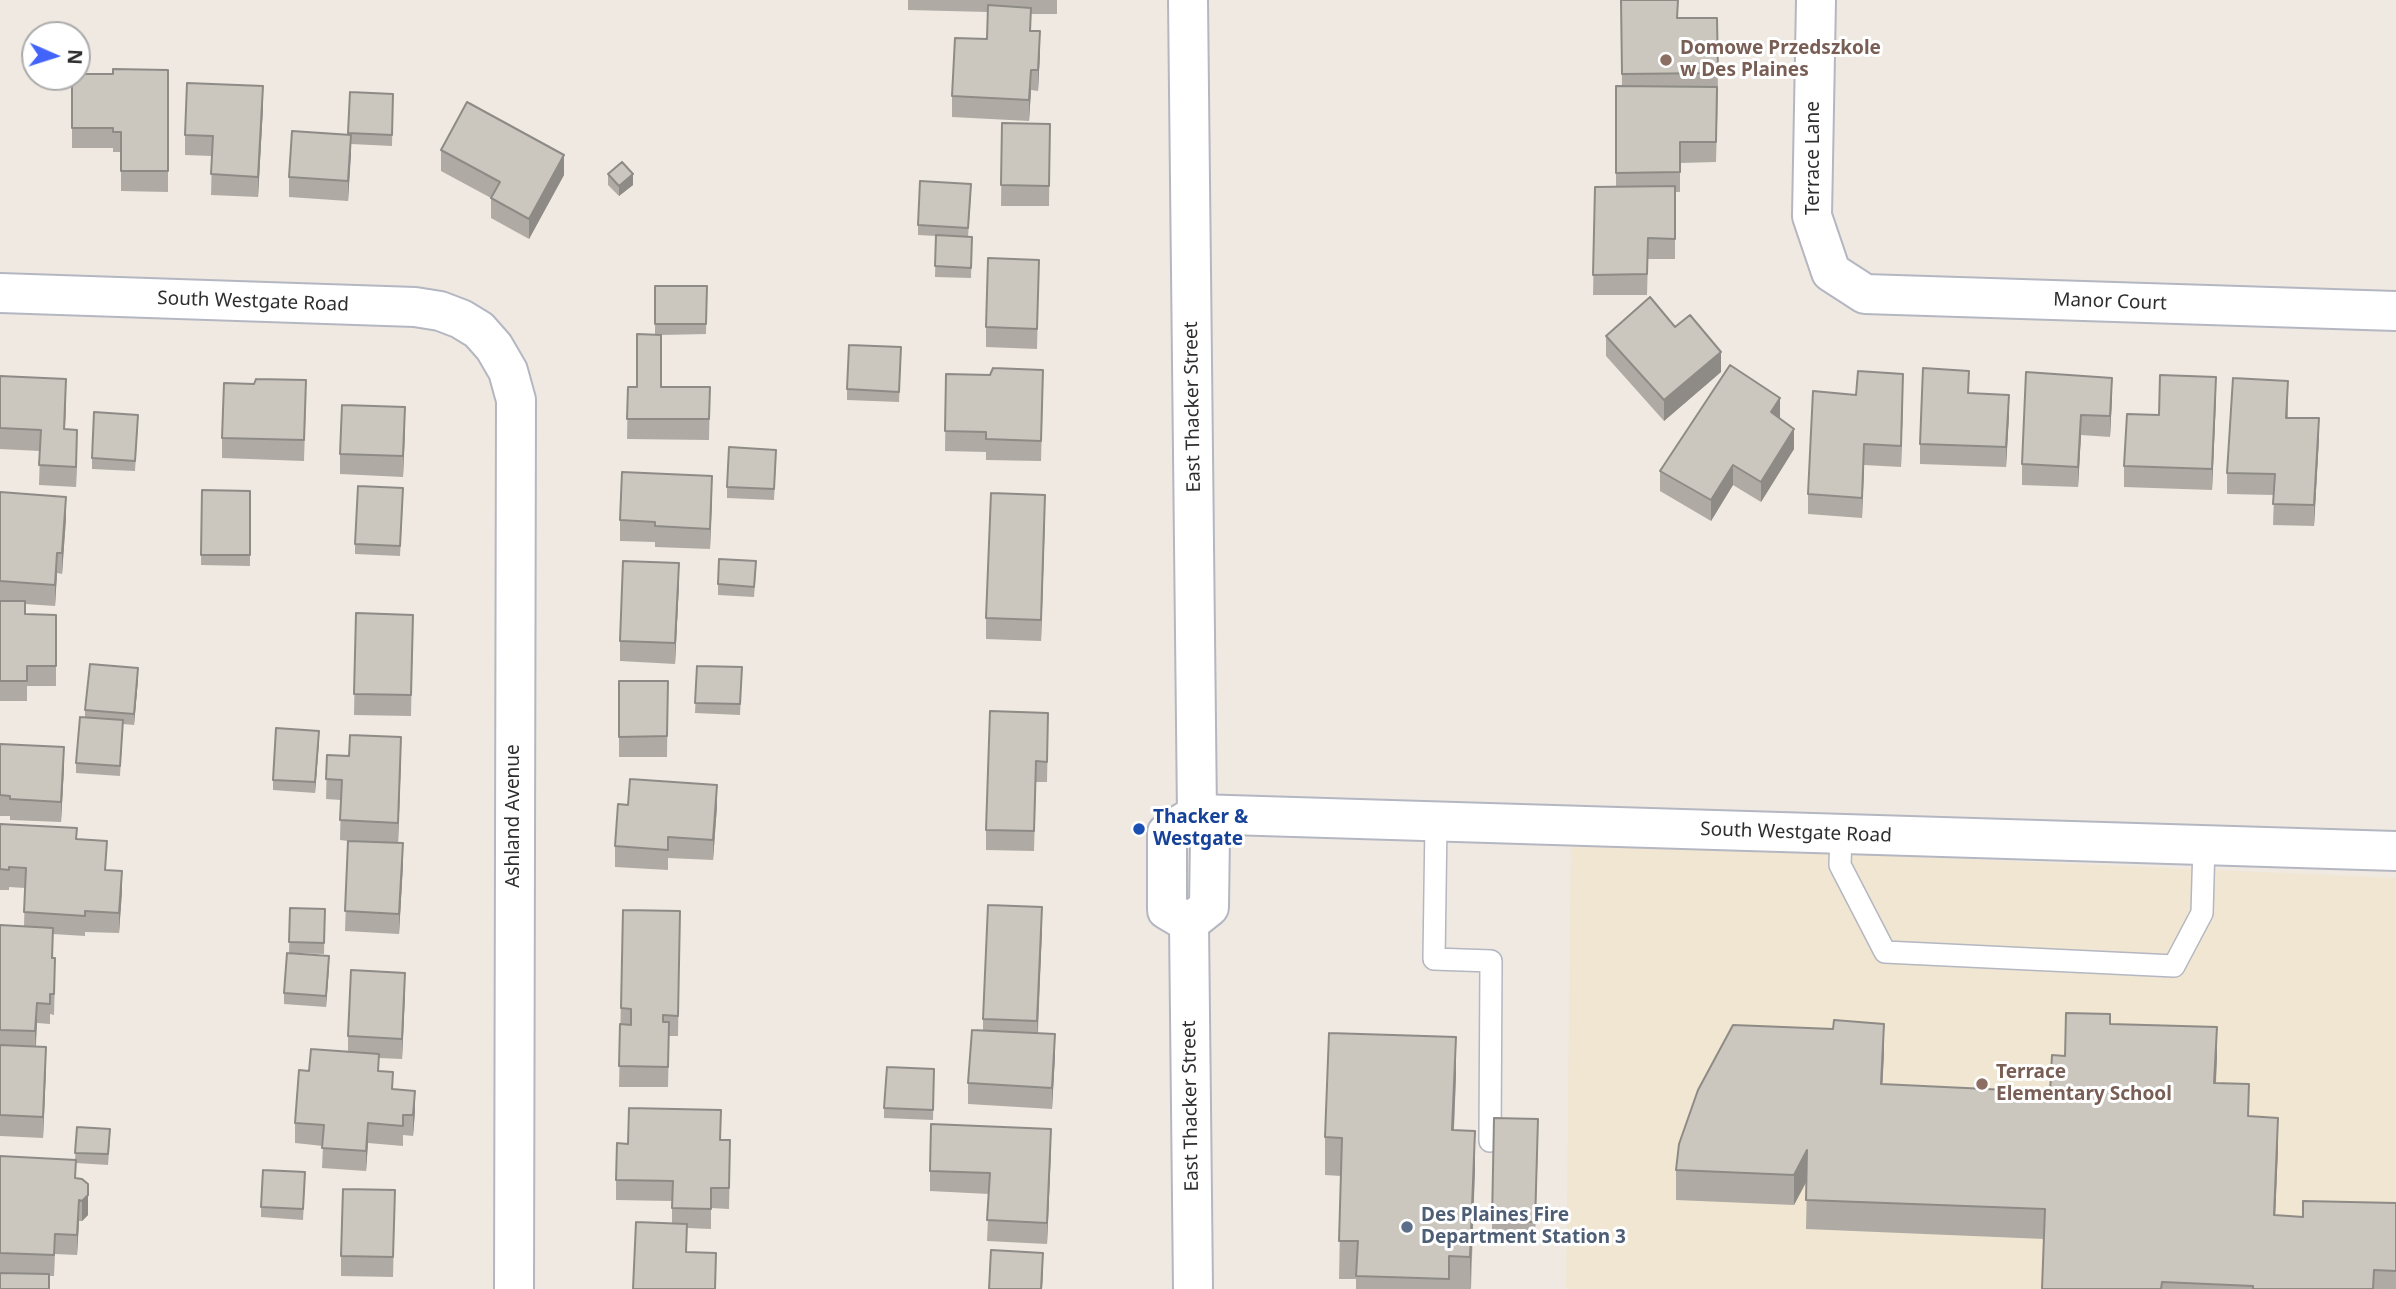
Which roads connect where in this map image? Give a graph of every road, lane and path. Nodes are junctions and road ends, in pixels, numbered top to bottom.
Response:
1 (1188, 0) edge
2 (1816, 0) edge
3 (1831, 272) joint
4 (0, 293) edge
5 (2396, 311) edge
6 (494, 347) joint
7 (1197, 814) junction
8 (1436, 822) junction
9 (1841, 834) junction
10 (2204, 845) junction
11 (2396, 851) edge
12 (1490, 1141) dead end
13 (514, 1289) edge
14 (1193, 1289) edge

1 - 7 street, East Thacker Street
2 - 3 street, Terrace Lane
3 - 5 street, Manor Court
4 - 6 street, South Westgate Road
6 - 13 street, Ashland Avenue
7 - 8 street, South Westgate Road
7 - 14 street, East Thacker Street
8 - 9 street, South Westgate Road
8 - 12 lane
9 - 10 street, South Westgate Road
9 - 10 lane
10 - 11 street, South Westgate Road

